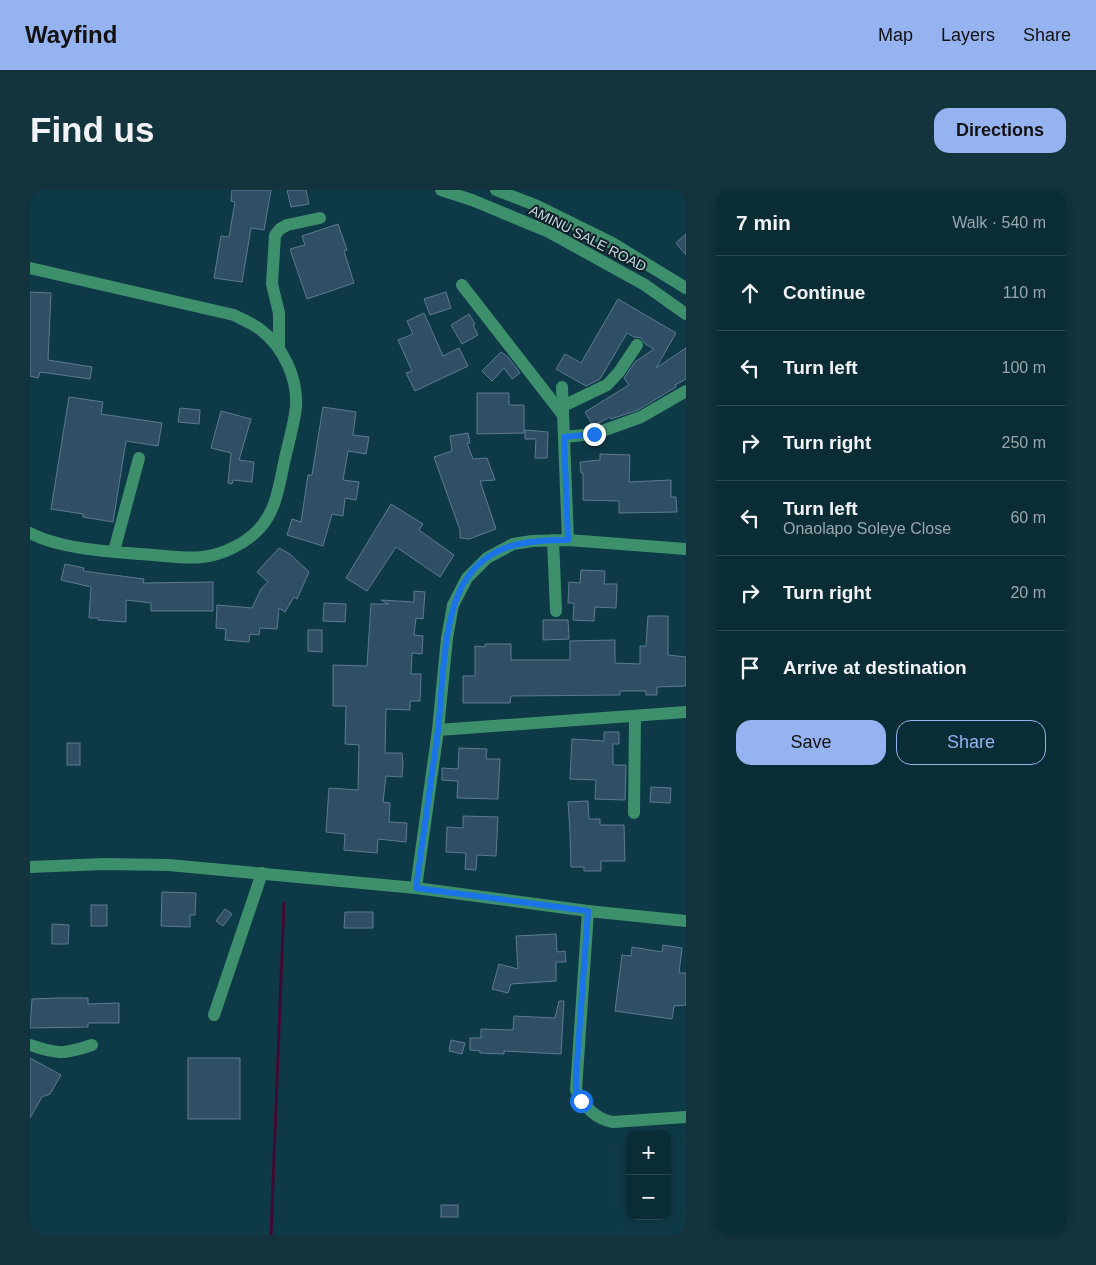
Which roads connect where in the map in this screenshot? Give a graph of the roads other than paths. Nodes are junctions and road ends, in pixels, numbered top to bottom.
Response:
1 (441, 190) edge
2 (496, 190) edge
3 (320, 218) dead end
4 (30, 268) edge
5 (462, 285) dead end
6 (686, 288) edge
7 (686, 314) edge
8 (637, 345) dead end
9 (279, 348) junction
10 (562, 387) dead end
11 (686, 391) edge
12 (563, 411) junction
13 (564, 437) junction
14 (139, 458) dead end
15 (30, 533) edge
16 (553, 540) junction
17 (568, 540) junction
18 (686, 549) edge
19 (114, 551) junction
20 (556, 611) dead end
21 (686, 712) edge
22 (635, 716) junction
23 (438, 730) junction
24 (634, 813) dead end
25 (30, 868) edge
26 (262, 873) junction
27 (416, 888) junction
28 (588, 911) junction
29 (686, 921) edge
30 (214, 1015) dead end
31 (30, 1045) edge
32 (92, 1045) dead end
33 (686, 1117) edge

1 - 7 street, AMINU SALE ROAD
2 - 6 street, AMINU SALE ROAD
3 - 9 street
4 - 9 street
5 - 12 street
8 - 12 street
9 - 19 street
10 - 12 street
11 - 13 street
12 - 13 street
13 - 17 street
14 - 19 street
15 - 19 street
16 - 17 street
16 - 20 street
16 - 23 street
17 - 18 street
21 - 22 street
22 - 23 street
22 - 24 street
23 - 27 street
25 - 26 street
26 - 27 street
26 - 30 street
27 - 28 street
28 - 29 street
28 - 33 street
31 - 32 street

